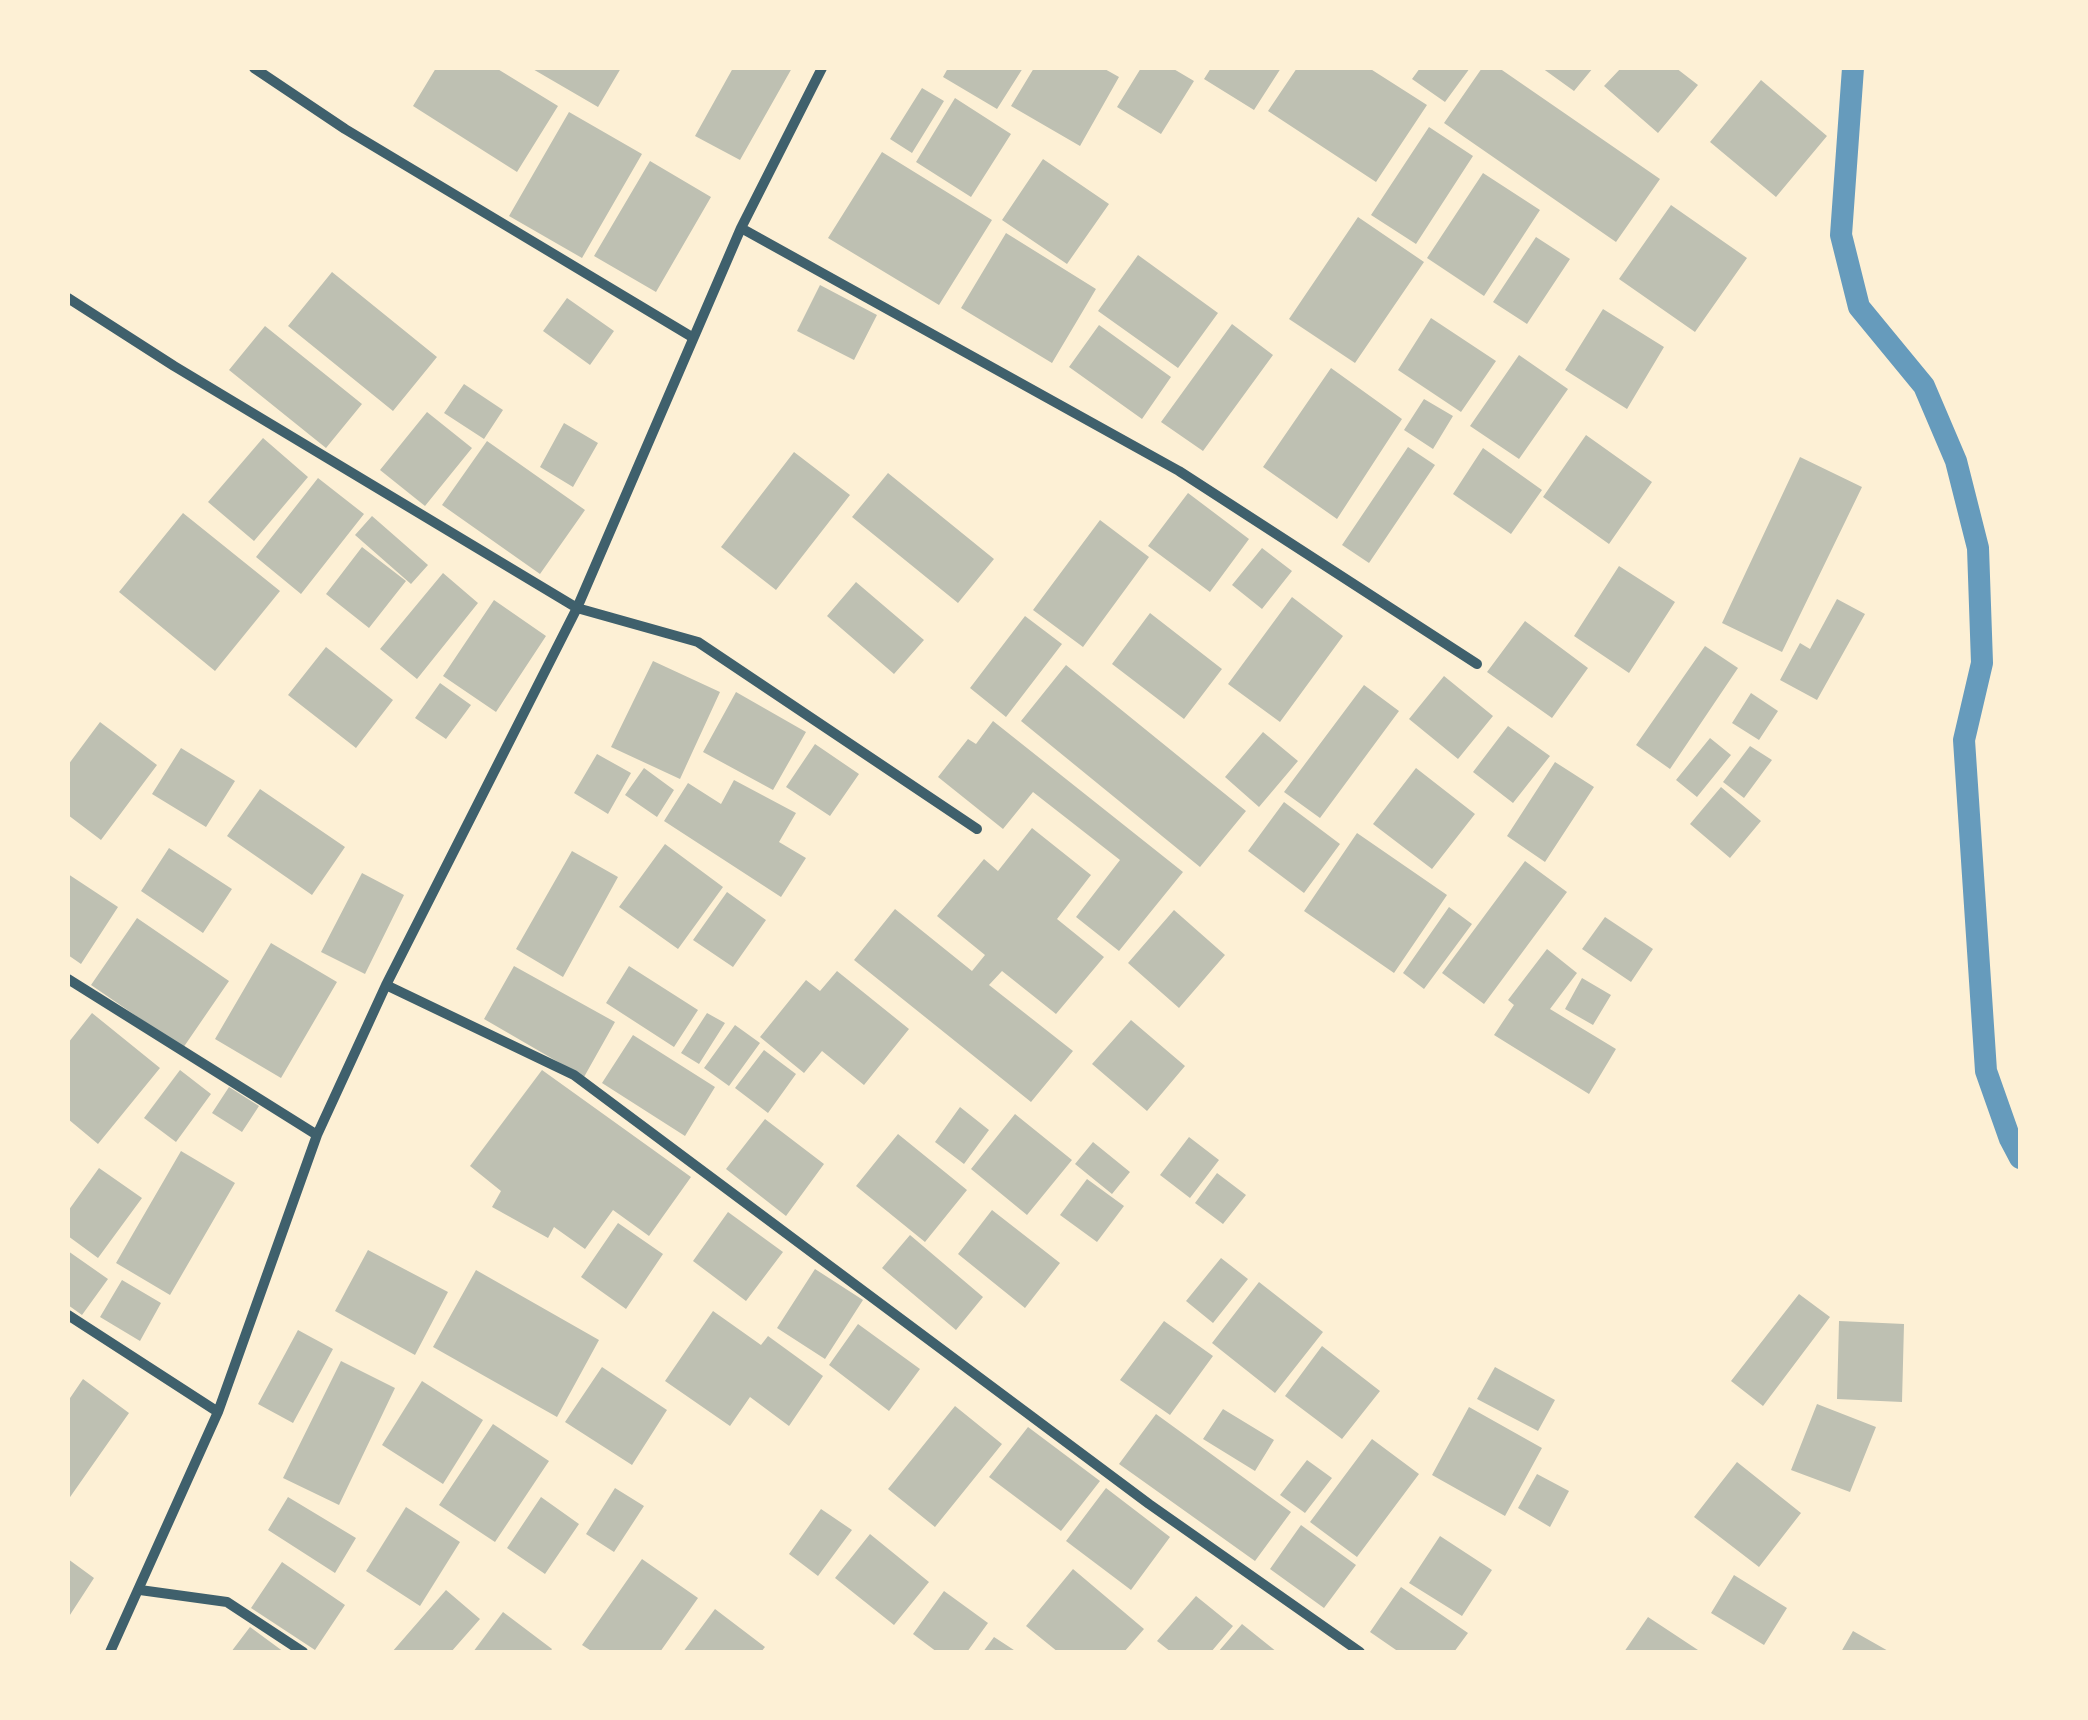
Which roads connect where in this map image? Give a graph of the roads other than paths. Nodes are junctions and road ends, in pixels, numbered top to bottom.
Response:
1 (254, 68) edge
2 (822, 68) edge
3 (741, 228) junction
4 (68, 298) edge
5 (692, 337) junction
6 (577, 608) junction
7 (1477, 664) dead end
8 (977, 829) dead end
9 (68, 978) edge
10 (386, 985) junction
11 (317, 1135) junction
12 (68, 1315) edge
13 (218, 1412) junction
14 (140, 1590) junction
15 (110, 1652) edge
16 (303, 1652) edge
17 (1360, 1652) edge

1 - 5 street
2 - 3 street
3 - 5 street
3 - 7 street
4 - 6 street
5 - 6 street
6 - 8 street
6 - 10 street
9 - 11 street
10 - 11 street
10 - 17 street
11 - 13 street
12 - 13 street
13 - 14 street
14 - 15 street
14 - 16 street

